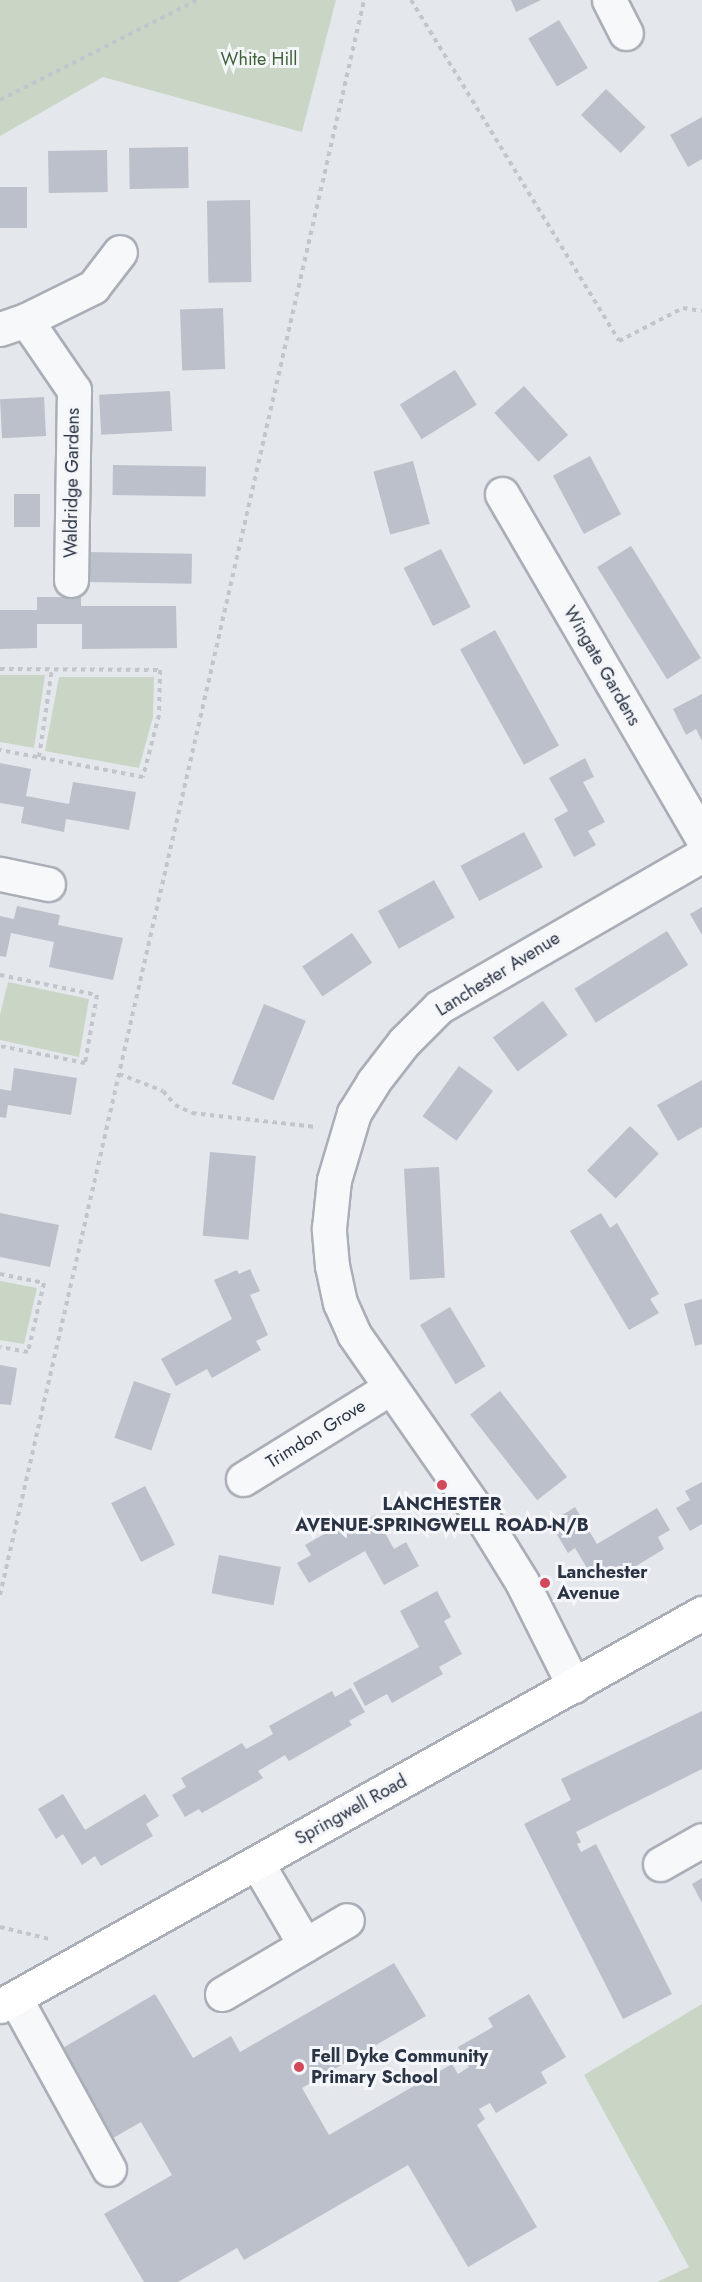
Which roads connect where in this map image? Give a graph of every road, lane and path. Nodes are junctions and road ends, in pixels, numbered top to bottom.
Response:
1 (197, 0) edge
2 (363, 0) edge
3 (411, 0) edge
4 (609, 0) edge
5 (626, 33) dead end
6 (0, 100) edge
7 (120, 252) dead end
8 (702, 311) edge
9 (13, 324) edge
10 (502, 495) dead end
11 (71, 580) dead end
12 (0, 669) edge
13 (52, 669) junction
14 (0, 750) edge
15 (39, 757) junction
16 (702, 838) edge
17 (702, 855) edge
18 (0, 874) edge
19 (48, 884) dead end
20 (0, 975) edge
21 (0, 1046) edge
22 (119, 1074) junction
23 (348, 1131) junction
24 (0, 1274) edge
25 (0, 1347) edge
26 (390, 1388) junction
27 (243, 1479) dead end
28 (0, 1595) edge
29 (702, 1613) edge
30 (574, 1686) junction
31 (702, 1840) edge
32 (257, 1863) junction
33 (660, 1864) dead end
34 (347, 1920) dead end
35 (305, 1945) junction
36 (222, 1994) dead end
37 (8, 2002) edge
38 (109, 2169) dead end

1 - 6 path
2 - 22 path
3 - 8 path
4 - 5 street
7 - 9 street
9 - 11 street, Waldridge Gardens
10 - 16 street, Wingate Gardens
12 - 13 path
13 - 15 path
13 - 15 path
14 - 15 path
17 - 23 street, Lanchester Avenue
18 - 19 street
20 - 21 path
22 - 23 path
22 - 28 path
23 - 26 street, Lanchester Avenue
24 - 25 path
26 - 27 street, Trimdon Grove
26 - 30 street, Lanchester Avenue
29 - 30 main road, Springwell Road
30 - 32 main road, Springwell Road
31 - 33 street
32 - 35 street
32 - 37 main road, Springwell Road
34 - 35 street
35 - 36 street
37 - 38 street

